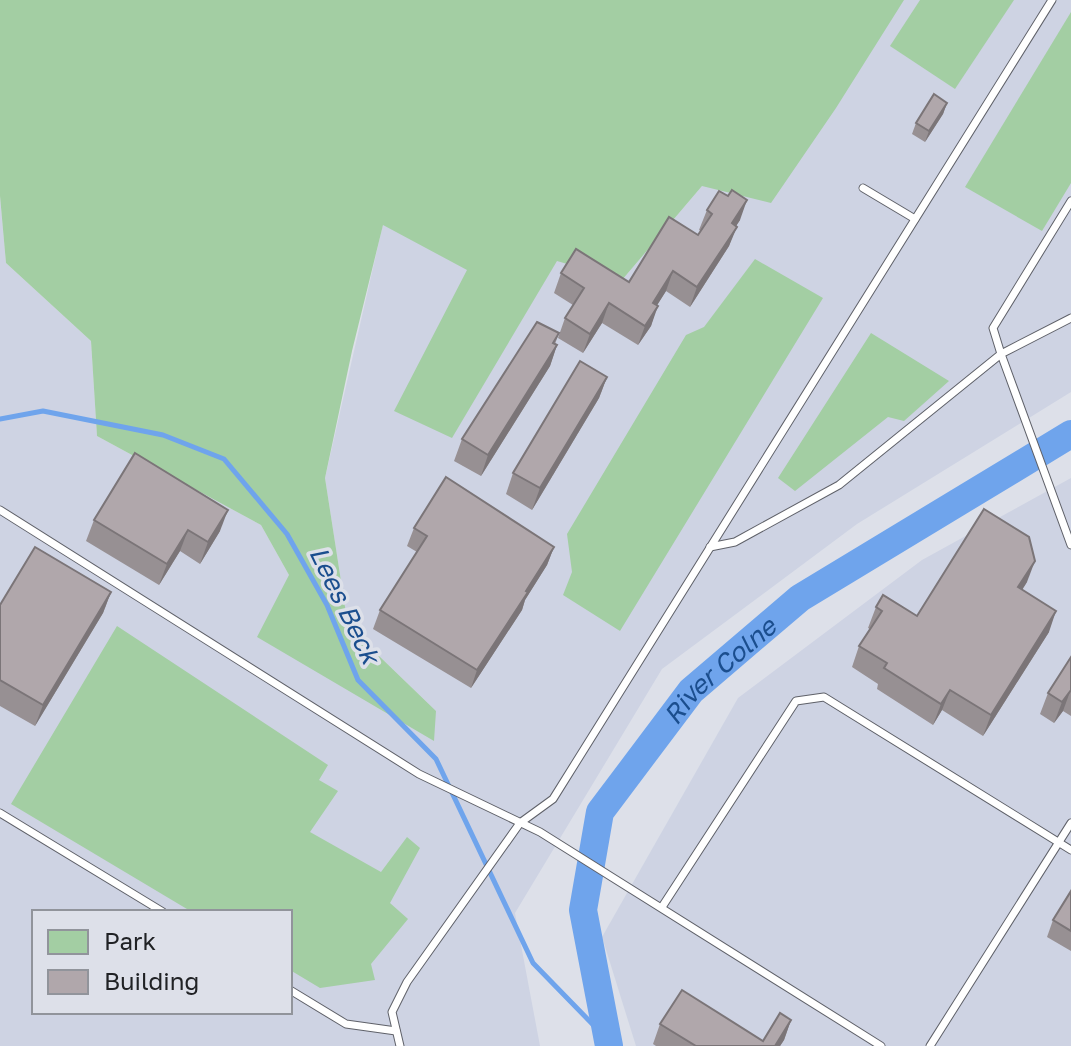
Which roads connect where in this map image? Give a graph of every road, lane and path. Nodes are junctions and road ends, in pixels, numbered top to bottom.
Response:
1 (1052, 0) edge
2 (863, 188) dead end
3 (1071, 201) edge
4 (915, 219) junction
5 (1071, 318) edge
6 (1001, 354) junction
7 (0, 510) edge
8 (1071, 545) edge
9 (710, 547) junction
10 (0, 813) edge
11 (520, 823) junction
12 (1071, 823) edge
13 (1059, 843) junction
14 (1071, 850) edge
15 (662, 907) junction
16 (160, 910) edge
17 (292, 991) edge
18 (396, 1031) junction
19 (399, 1046) edge
20 (881, 1046) edge
21 (930, 1046) edge

1 - 4 lane
2 - 4 lane
3 - 6 lane
4 - 9 lane
5 - 6 lane
6 - 8 lane
6 - 9 lane
7 - 11 lane
9 - 11 lane
10 - 16 lane
11 - 15 lane
11 - 18 lane
12 - 13 lane
13 - 14 lane
13 - 15 lane
13 - 21 lane
15 - 20 lane
17 - 18 lane
18 - 19 lane

